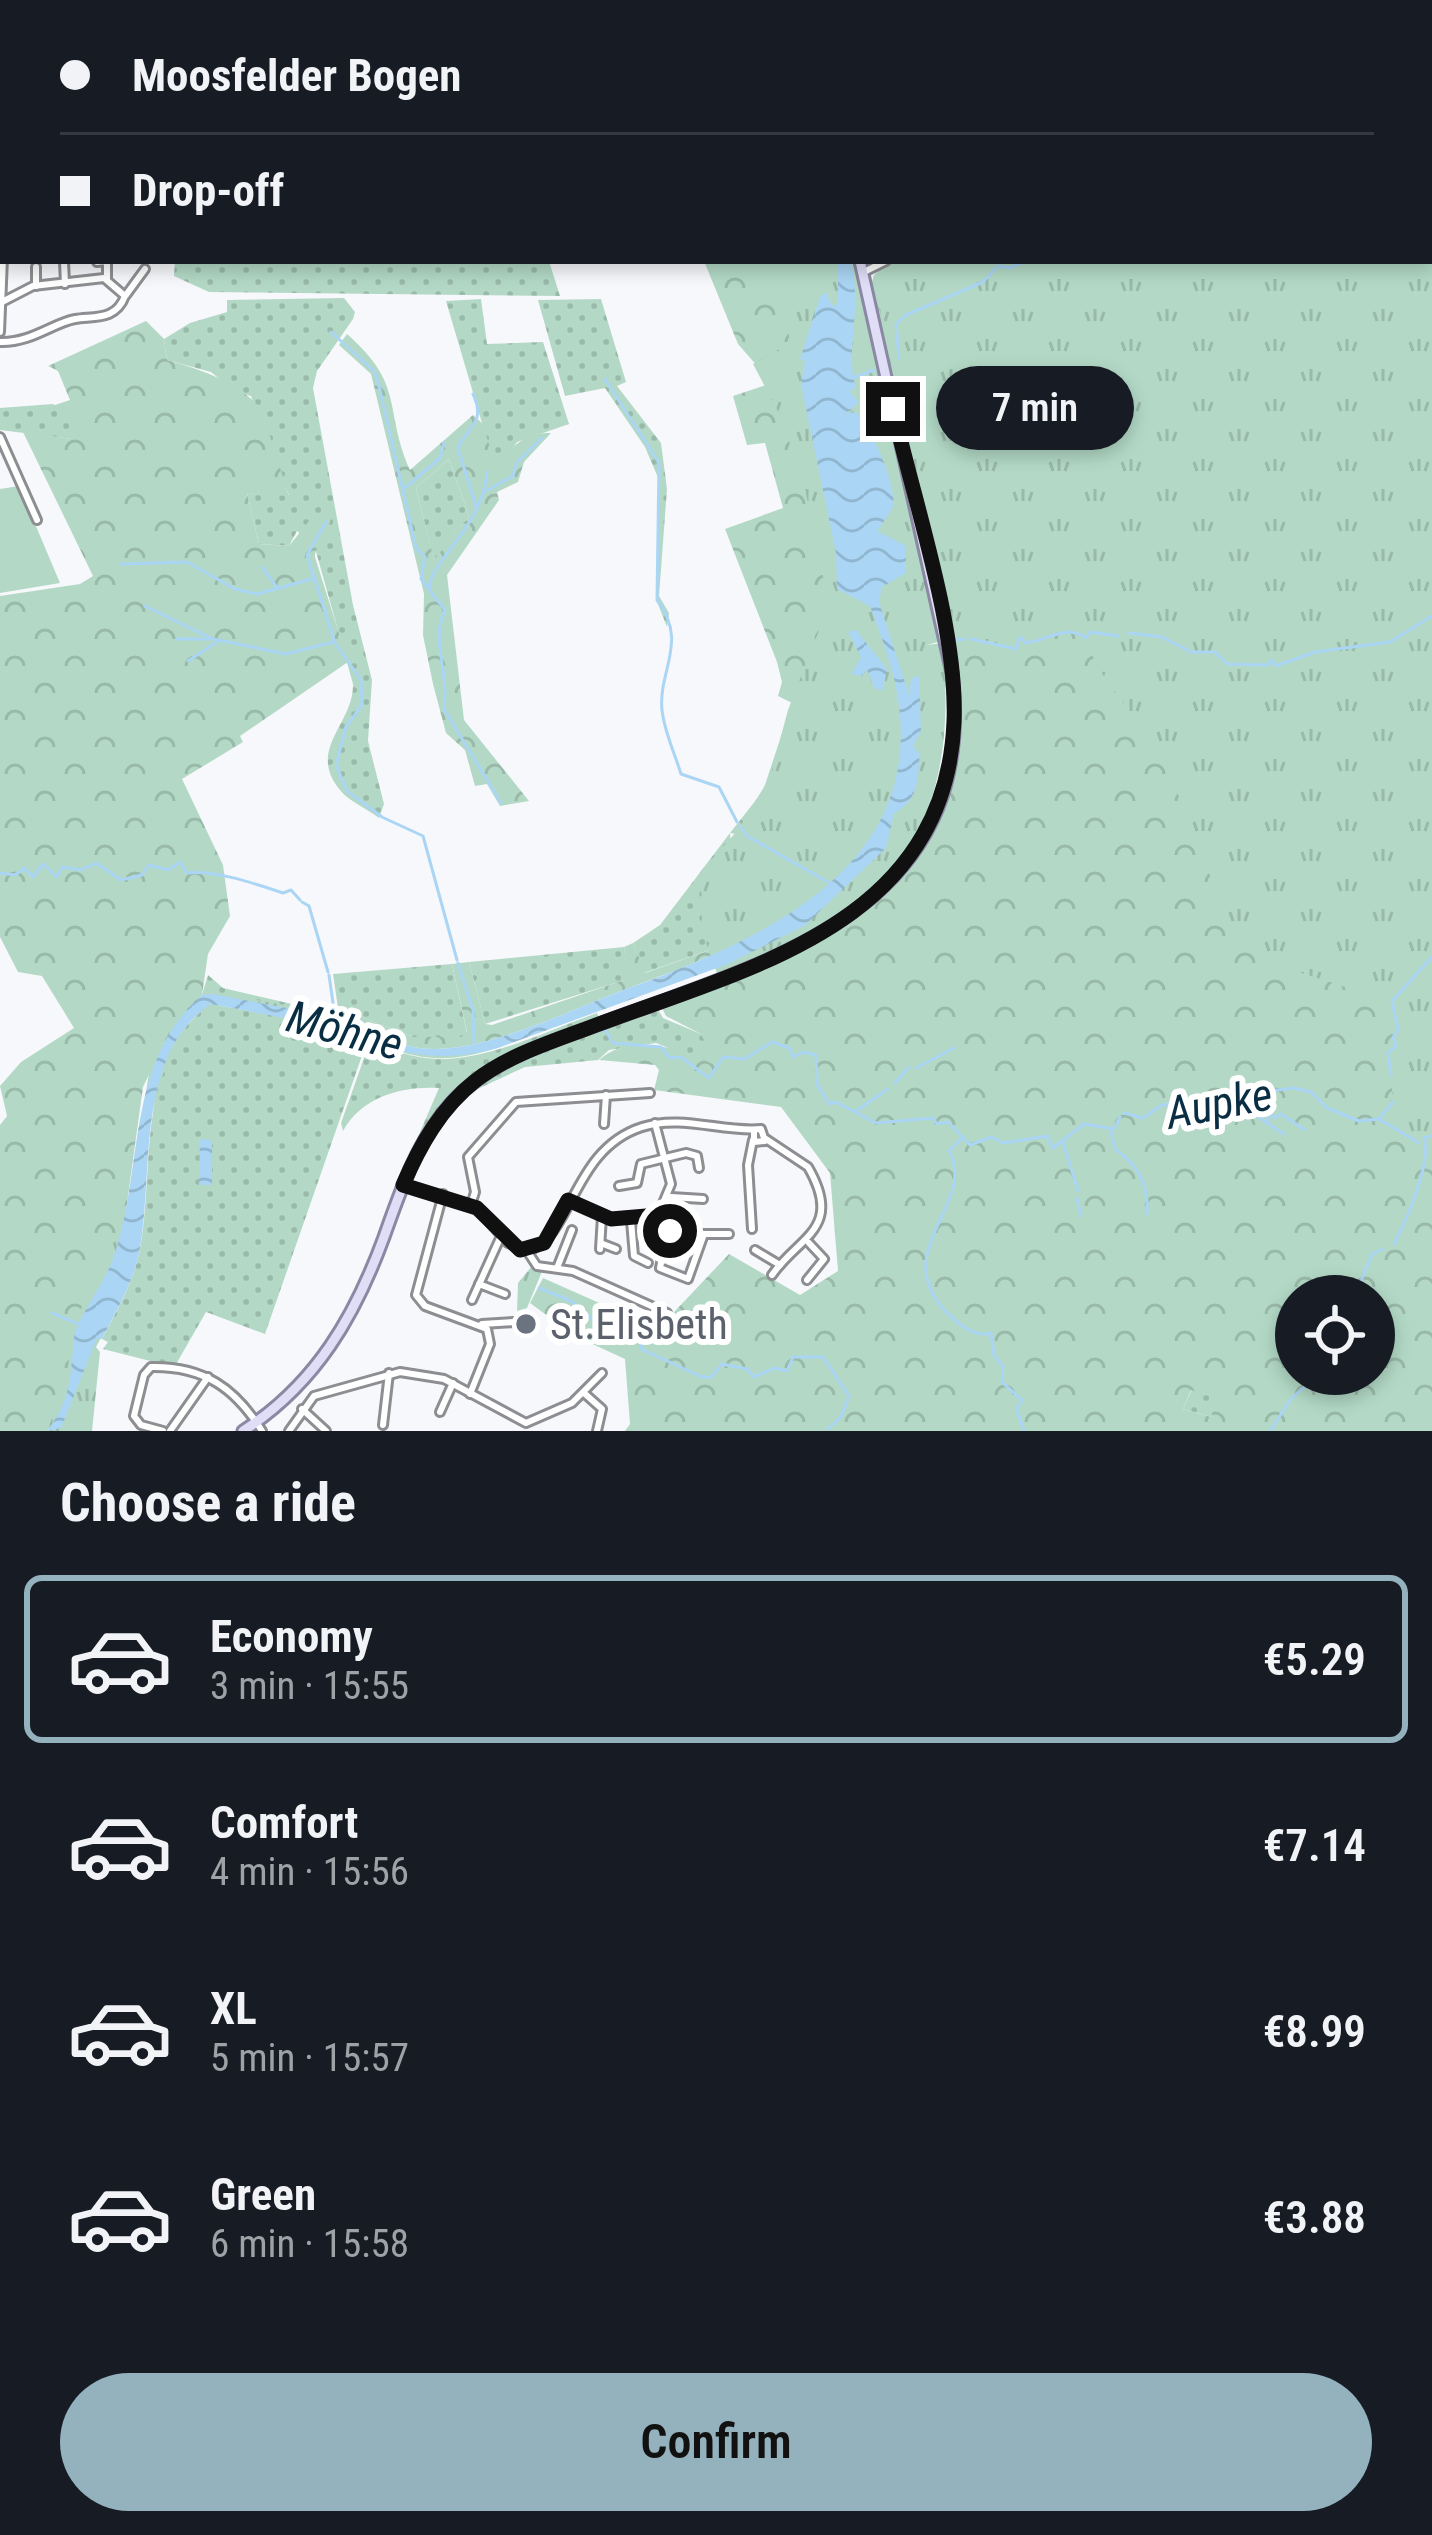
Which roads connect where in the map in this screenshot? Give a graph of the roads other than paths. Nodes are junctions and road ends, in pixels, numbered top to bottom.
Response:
1 (2, 264) edge
2 (64, 264) edge
3 (107, 264) edge
4 (36, 267) dead end
5 (861, 267) edge
6 (145, 269) dead end
7 (107, 279) junction
8 (65, 284) junction
9 (36, 286) junction
10 (125, 296) junction
11 (2, 302) edge
12 (43, 319) dead end
13 (0, 326) edge
14 (43, 334) junction
15 (21, 340) junction
16 (0, 342) edge
17 (21, 350) dead end
18 (0, 437) edge
19 (37, 520) dead end
20 (650, 1093) dead end
21 (606, 1095) junction
22 (655, 1123) junction
23 (604, 1124) dead end
24 (753, 1136) junction
25 (667, 1158) junction
26 (699, 1168) dead end
27 (403, 1185) junction
28 (619, 1186) dead end
29 (416, 1187) junction
30 (443, 1194) junction
31 (670, 1197) junction
32 (703, 1199) dead end
33 (398, 1200) junction
34 (568, 1200) junction
35 (471, 1205) junction
36 (658, 1215) junction
37 (602, 1216) junction
38 (631, 1221) junction
39 (752, 1228) dead end
40 (572, 1230) dead end
41 (664, 1231) junction
42 (704, 1234) junction
43 (729, 1234) dead end
44 (501, 1236) junction
45 (808, 1242) junction
46 (616, 1249) dead end
47 (755, 1250) dead end
48 (527, 1251) junction
49 (648, 1263) dead end
50 (780, 1265) junction
51 (557, 1268) junction
52 (772, 1275) dead end
53 (807, 1280) dead end
54 (481, 1287) junction
55 (505, 1294) dead end
56 (472, 1300) dead end
57 (667, 1313) dead end
58 (514, 1322) dead end
59 (482, 1324) junction
60 (389, 1373) junction
61 (602, 1373) dead end
62 (208, 1377) junction
63 (453, 1383) junction
64 (584, 1393) junction
65 (470, 1394) junction
66 (302, 1409) junction
67 (440, 1412) dead end
68 (383, 1425) dead end
69 (260, 1427) edge
70 (170, 1430) edge
71 (244, 1431) edge
72 (290, 1431) edge
73 (326, 1431) edge
74 (597, 1431) edge

1 - 11 street
2 - 8 street
3 - 7 street
4 - 9 street
5 - 27 main road
6 - 10 street
7 - 8 street
7 - 10 street
8 - 9 street
9 - 11 street
10 - 14 street
11 - 13 street
12 - 14 street
14 - 15 street
15 - 16 street
15 - 17 street
18 - 19 street
20 - 21 street
21 - 23 street
21 - 35 street
22 - 24 street
22 - 25 street
22 - 34 street
24 - 39 street
24 - 45 street
25 - 26 street
25 - 28 street
25 - 31 street
27 - 29 street
27 - 33 main road
29 - 30 street
29 - 33 main road
30 - 35 street
30 - 59 street
31 - 32 street
31 - 36 street
33 - 69 main road
34 - 37 street
34 - 48 street
35 - 44 street
36 - 38 street
36 - 41 street
37 - 38 street
37 - 46 street
38 - 49 street
40 - 51 street
41 - 42 street
41 - 42 street
42 - 43 street
44 - 48 street
44 - 54 street
45 - 50 street
45 - 53 street
47 - 50 street
48 - 51 street
50 - 52 street
51 - 57 street
54 - 55 street
54 - 56 street
58 - 59 street
59 - 65 street
60 - 63 street
60 - 66 street
60 - 68 street
61 - 64 street
62 - 69 street
62 - 70 street
62 - 70 street
63 - 65 street
63 - 67 street
64 - 65 street
64 - 74 street
66 - 72 street
66 - 73 street
69 - 71 main road

